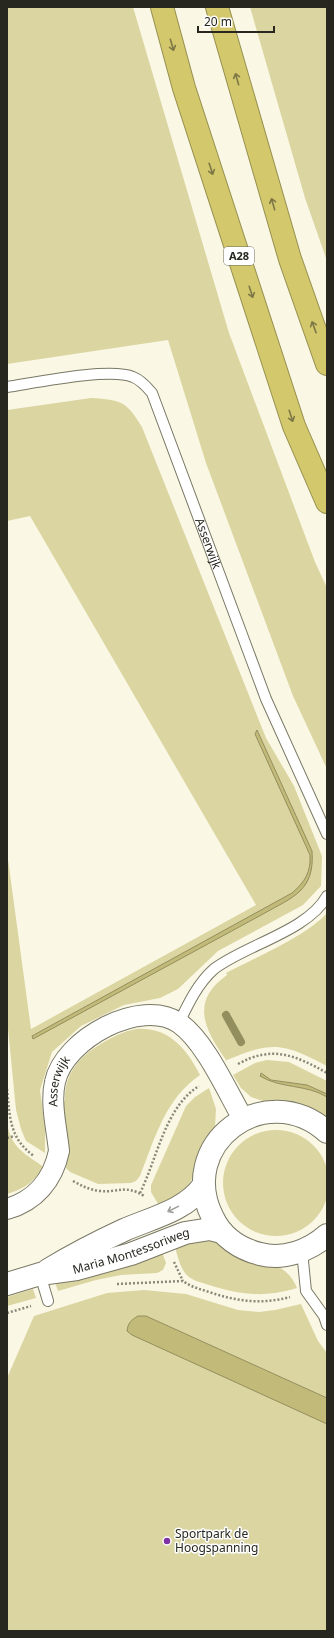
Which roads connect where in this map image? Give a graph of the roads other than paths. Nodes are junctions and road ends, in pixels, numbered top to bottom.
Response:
1 (162, 7) edge
2 (217, 7) edge
3 (327, 364) edge
4 (7, 387) edge
5 (327, 502) edge
6 (327, 834) edge
7 (327, 896) edge
8 (179, 1023) junction
9 (243, 1119) junction
10 (327, 1132) edge
11 (204, 1186) junction
12 (7, 1209) edge
13 (222, 1232) junction
14 (327, 1235) edge
15 (302, 1251) junction
16 (40, 1274) junction
17 (7, 1284) edge
18 (48, 1301) road end
19 (327, 1325) edge

1 -> 5 highway, A28
3 -> 2 highway
4 - 6 lane, Asserwijk
7 - 8 lane
8 - 9 street, Asserwijk
8 - 12 street, Asserwijk
9 - 10 street
9 - 11 street
11 - 13 street
11 -> 16 street, Maria Montessoriweg
13 - 15 street
13 - 16 street, Maria Montessoriweg
14 - 15 street
15 - 19 lane
16 - 17 street, Maria Montessoriweg
16 - 18 lane

